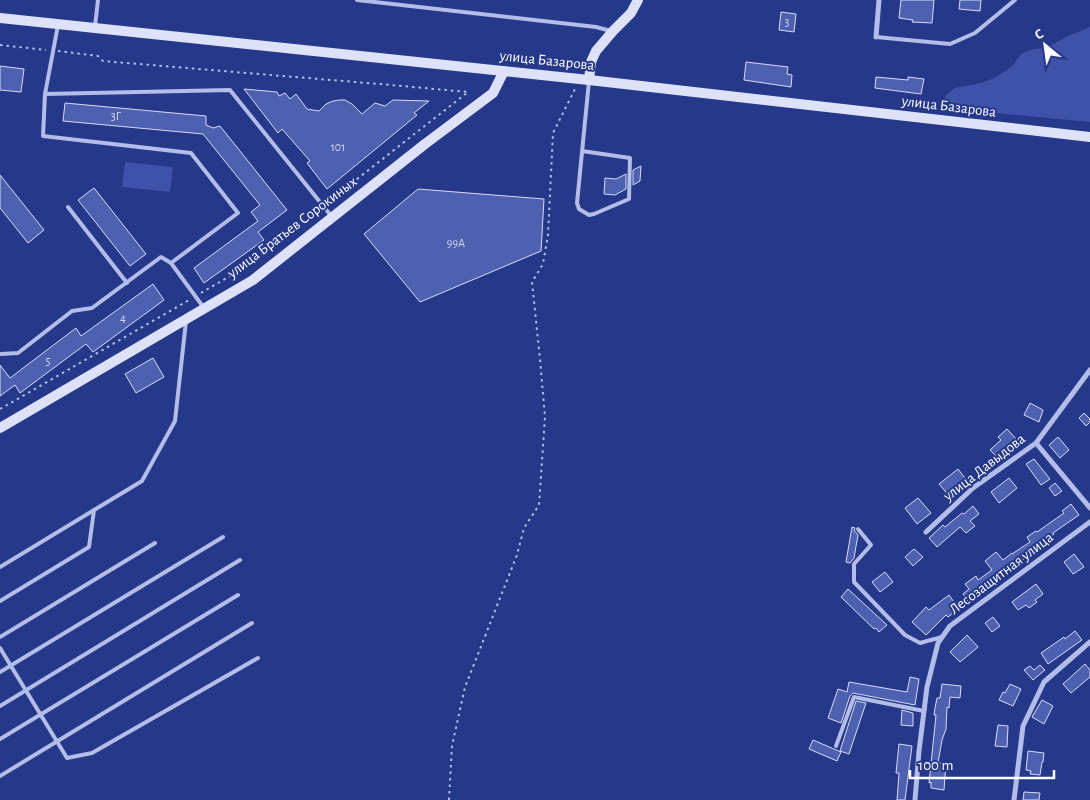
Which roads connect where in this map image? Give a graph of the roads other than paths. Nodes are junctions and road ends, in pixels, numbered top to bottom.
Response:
1 (98, 0) edge
2 (357, 0) edge
3 (638, 0) edge
4 (880, 0) edge
5 (1015, 0) edge
6 (0, 18) edge
7 (58, 24) junction
8 (95, 28) junction
9 (613, 31) junction
10 (876, 37) joint
11 (504, 71) junction
12 (584, 79) junction
13 (45, 94) junction
14 (1090, 137) edge
15 (582, 151) junction
16 (68, 207) dead end
17 (332, 217) junction
18 (171, 263) junction
19 (127, 283) junction
20 (204, 308) junction
21 (186, 319) junction
22 (0, 354) edge
23 (1090, 370) edge
24 (0, 428) edge
25 (1036, 443) junction
26 (1090, 508) edge
27 (94, 510) junction
28 (1090, 522) edge
29 (858, 529) dead end
30 (926, 532) dead end
31 (223, 536) dead end
32 (155, 543) dead end
33 (240, 560) dead end
34 (0, 567) edge
35 (238, 594) dead end
36 (0, 601) edge
37 (252, 623) dead end
38 (0, 637) edge
39 (942, 637) junction
40 (1090, 642) edge
41 (0, 648) edge
42 (258, 658) dead end
43 (10, 665) junction
44 (0, 672) edge
45 (26, 690) junction
46 (0, 706) edge
47 (924, 712) junction
48 (40, 715) junction
49 (0, 739) edge
50 (57, 742) junction
51 (836, 746) dead end
52 (0, 776) edge
53 (915, 800) edge
54 (1014, 800) edge

1 - 8 lane
2 - 9 lane
3 - 9 main road
4 - 10 street
5 - 10 lane
6 - 7 main road, улица Базарова
7 - 8 main road, улица Базарова
7 - 13 lane
8 - 11 main road, улица Базарова
9 - 12 main road
11 - 12 main road, улица Базарова
11 - 17 main road, улица Братьев Сорокиных
12 - 14 main road, улица Базарова
12 - 15 lane
13 - 17 lane
13 - 18 lane
15 - 15 lane
16 - 19 lane
17 - 20 main road, улица Братьев Сорокиных
18 - 19 lane
18 - 20 lane
19 - 22 lane
20 - 21 main road, улица Братьев Сорокиных
21 - 24 main road, улица Братьев Сорокиных
21 - 27 lane
23 - 25 street, улица Давыдова
25 - 26 street
25 - 30 street, улица Давыдова
27 - 34 lane
27 - 36 lane
28 - 39 street, Лесозащитная улица
29 - 39 lane
31 - 43 lane
32 - 38 lane
33 - 45 lane
35 - 48 lane
37 - 50 lane
39 - 47 street, Лесозащитная улица
40 - 54 street
41 - 43 lane
42 - 50 lane
43 - 44 lane
43 - 45 lane
45 - 46 lane
45 - 48 lane
47 - 51 lane
47 - 53 street, Лесозащитная улица
48 - 49 lane
48 - 50 lane
50 - 52 lane

